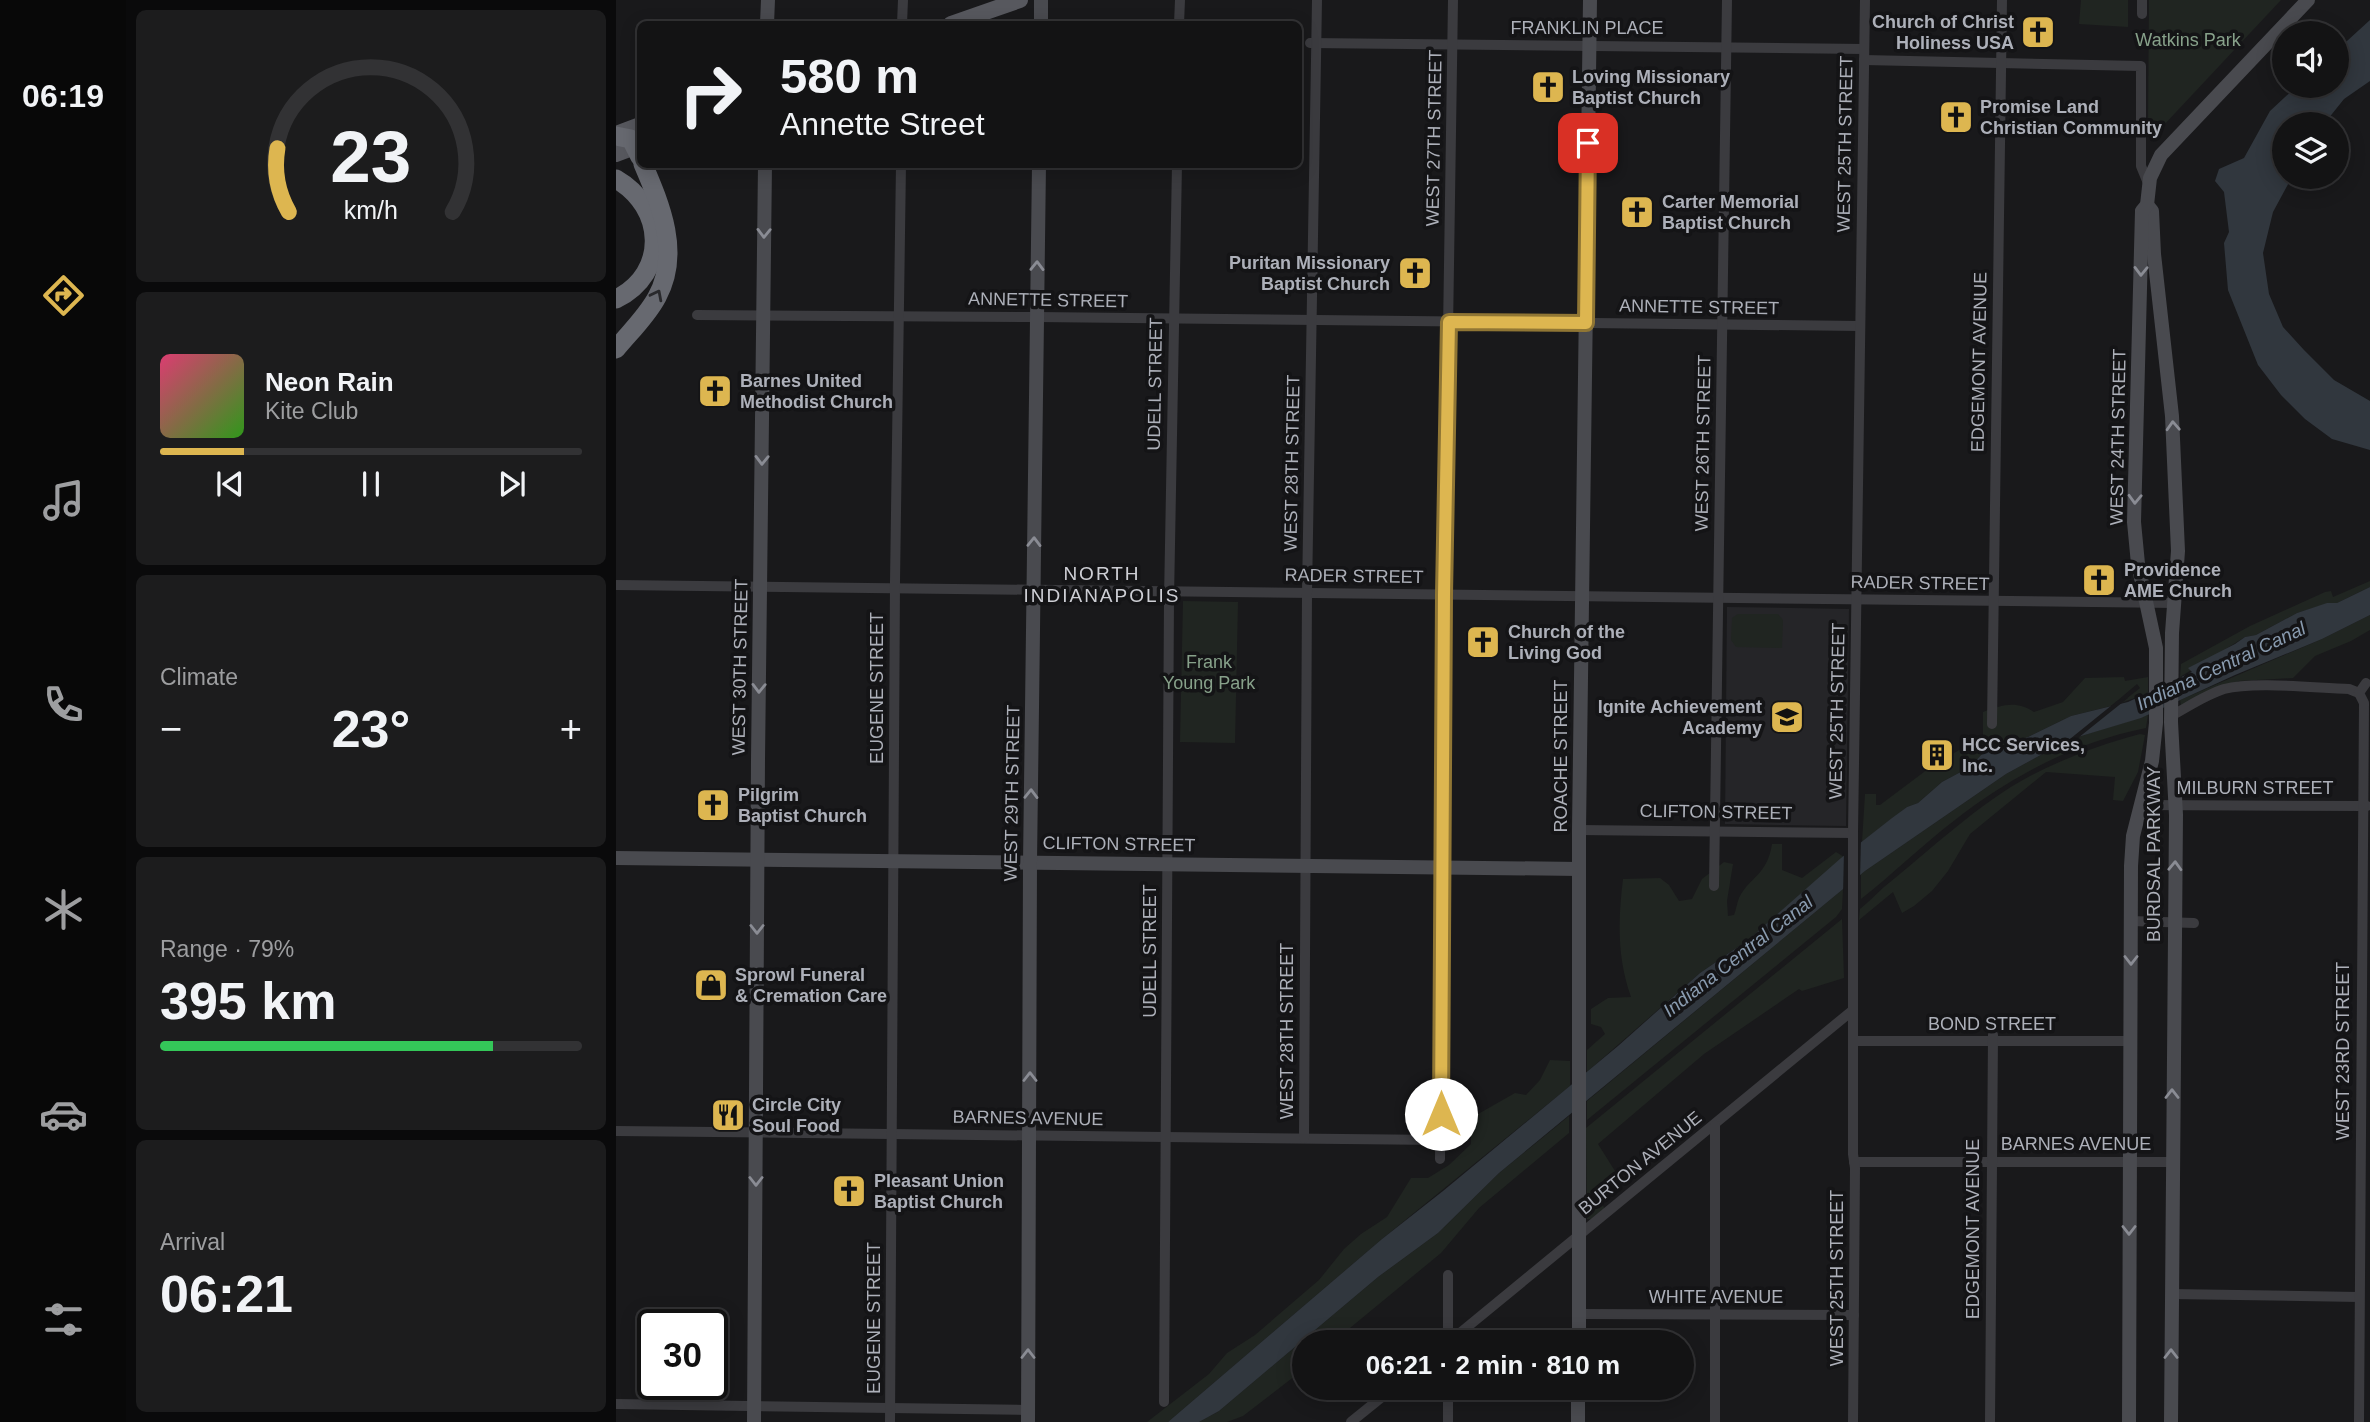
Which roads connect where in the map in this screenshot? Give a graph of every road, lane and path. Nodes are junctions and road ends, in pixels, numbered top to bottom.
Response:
1 (768, 0) edge
2 (903, 0) edge
3 (1020, 0) edge
4 (1041, 0) edge
5 (1180, 0) edge
6 (1317, 0) edge
7 (1453, 0) edge
8 (1590, 0) edge
9 (1727, 0) edge
10 (1864, 0) edge
11 (2002, 0) edge
12 (2142, 0) edge
13 (2308, 0) edge
14 (2142, 14) dead end
15 (767, 21) edge
16 (902, 21) edge
17 (960, 21) edge
18 (1041, 21) edge
19 (1180, 21) edge
20 (1313, 43) junction
21 (1453, 44) junction
22 (1589, 45) junction
23 (1727, 48) junction
24 (1864, 54) junction
25 (2002, 63) junction
26 (637, 126) edge
27 (616, 135) edge
28 (637, 148) edge
29 (616, 153) edge
30 (637, 153) edge
31 (646, 168) edge
32 (660, 168) edge
33 (765, 168) edge
34 (901, 168) edge
35 (1039, 168) edge
36 (1177, 168) edge
37 (616, 179) edge
38 (2148, 183) junction
39 (656, 193) junction
40 (2147, 205) junction
41 (616, 299) edge
42 (697, 316) dead end
43 (899, 316) junction
44 (763, 317) junction
45 (1037, 317) junction
46 (1174, 319) junction
47 (1311, 320) junction
48 (1449, 322) junction
49 (1586, 323) junction
50 (1722, 325) junction
51 (1860, 327) junction
52 (616, 349) edge
53 (616, 585) edge
54 (760, 587) junction
55 (895, 588) junction
56 (1033, 590) junction
57 (1170, 592) junction
58 (1307, 593) junction
59 (1444, 595) junction
60 (1581, 596) junction
61 (1718, 598) junction
62 (1855, 600) junction
63 (1992, 601) junction
64 (2146, 603) junction
65 (2175, 603) junction
66 (2157, 672) joint
67 (2366, 683) dead end
68 (2359, 693) junction
69 (2171, 712) junction
70 (1992, 724) dead end
71 (2140, 805) junction
72 (2176, 806) junction
73 (2366, 806) edge
74 (1579, 830) junction
75 (1714, 831) junction
76 (1853, 836) junction
77 (616, 858) edge
78 (757, 860) junction
79 (894, 862) junction
80 (1030, 863) junction
81 (1168, 864) junction
82 (1306, 865) junction
83 (1442, 867) junction
84 (1580, 869) junction
85 (1714, 886) dead end
86 (2131, 921) junction
87 (2174, 921) junction
88 (2194, 923) dead end
89 (1853, 1010) junction
90 (1993, 1039) junction
91 (1853, 1041) junction
92 (2131, 1041) junction
93 (1715, 1125) junction
94 (616, 1131) edge
95 (756, 1133) junction
96 (892, 1134) junction
97 (1030, 1135) junction
98 (1167, 1137) junction
99 (1304, 1138) junction
100 (1441, 1140) junction
101 (1440, 1159) dead end
102 (1854, 1161) junction
103 (1991, 1162) junction
104 (2130, 1162) junction
105 (2172, 1162) junction
106 (1579, 1236) junction
107 (1448, 1275) dead end
108 (2171, 1294) junction
109 (2359, 1297) junction
110 (1579, 1314) junction
111 (1716, 1315) junction
112 (1854, 1315) junction
113 (1448, 1330) edge
114 (1463, 1330) edge
115 (1578, 1330) edge
116 (1378, 1400) edge
117 (1448, 1400) edge
118 (1578, 1400) edge
119 (1164, 1402) dead end
120 (616, 1404) edge
121 (754, 1406) junction
122 (891, 1408) junction
123 (1028, 1416) edge
124 (754, 1422) edge
125 (890, 1422) edge
126 (1351, 1422) edge
127 (1448, 1422) edge
128 (1578, 1422) edge
129 (1715, 1422) edge
130 (1853, 1422) edge
131 (1990, 1422) edge
132 (2129, 1422) edge
133 (2171, 1422) edge
134 (2359, 1422) edge

1 - 15 street
2 - 16 street
3 - 17 main road
4 - 18 street
5 - 19 street
6 - 20 street, WEST 28TH STREET
7 - 21 street, WEST 27TH STREET
8 - 22 street, ROACHE STREET
9 - 23 street, WEST 26TH STREET
10 - 24 street, WEST 25TH STREET
11 - 25 street, EDGEMONT AVENUE
12 - 14 street
13 - 38 street
20 - 21 street, FRANKLIN PLACE
20 - 47 street, WEST 28TH STREET
21 - 22 street, FRANKLIN PLACE
21 - 48 street, WEST 27TH STREET
22 - 23 street, FRANKLIN PLACE
22 - 49 street, ROACHE STREET
23 - 24 street, FRANKLIN PLACE
23 - 50 street, WEST 26TH STREET
24 - 25 street, FRANKLIN PLACE
24 - 51 street, WEST 25TH STREET
25 - 38 street, FRANKLIN PLACE
25 - 63 street, EDGEMONT AVENUE
26 - 27 main road
27 - 28 highway
29 - 30 main road
31 - 39 highway
32 - 39 highway
33 -> 44 street, WEST 30TH STREET
34 - 43 street, EUGENE STREET
45 -> 35 street, WEST 29TH STREET
36 - 46 street, UDELL STREET
37 - 41 highway
38 - 40 street
52 -> 39 highway
40 -> 64 street, WEST 24TH STREET
65 -> 40 street, BURDSAL PARKWAY
42 - 44 street, ANNETTE STREET
43 - 44 street, ANNETTE STREET
43 - 45 street, ANNETTE STREET
43 - 55 street, EUGENE STREET
44 -> 54 street, WEST 30TH STREET
45 - 46 street, ANNETTE STREET
56 -> 45 street, WEST 29TH STREET
46 - 47 street, ANNETTE STREET
46 - 57 street, UDELL STREET
47 - 48 street, ANNETTE STREET
47 - 58 street, WEST 28TH STREET
48 - 49 street, ANNETTE STREET
48 - 59 street, WEST 27TH STREET
49 - 50 street, ANNETTE STREET
49 - 60 street, ROACHE STREET
50 - 51 street, ANNETTE STREET
50 - 61 street, WEST 26TH STREET
51 - 62 street, WEST 25TH STREET
53 - 54 street, RADER STREET
54 - 55 street, RADER STREET
54 -> 78 street, WEST 30TH STREET
55 - 56 street, RADER STREET
55 - 79 street, EUGENE STREET
56 - 57 street, RADER STREET
80 -> 56 street, WEST 29TH STREET
57 - 58 street, RADER STREET
57 - 81 street, UDELL STREET
58 - 59 street, RADER STREET
58 - 82 street, WEST 28TH STREET
59 - 60 street, RADER STREET
59 - 83 street, WEST 27TH STREET
60 - 61 street, RADER STREET
60 - 74 street, ROACHE STREET
61 - 62 street, RADER STREET
61 - 75 street, WEST 26TH STREET
62 - 63 street, RADER STREET
62 - 76 street, WEST 25TH STREET
63 - 64 street, RADER STREET
63 - 70 street, EDGEMONT AVENUE
64 - 65 street, RADER STREET
64 - 66 street, WEST 24TH STREET
65 - 69 street, BURDSAL PARKWAY
66 - 71 street, BURDSAL PARKWAY
67 - 68 street
68 - 69 street
68 - 73 street, WEST 23RD STREET
69 - 72 street, BURDSAL PARKWAY
71 - 72 street, MILBURN STREET
71 - 86 street, BURDSAL PARKWAY
72 - 73 street, MILBURN STREET
87 -> 72 street, BURDSAL PARKWAY
73 - 109 street, WEST 23RD STREET
74 - 75 street, CLIFTON STREET
74 - 84 street, ROACHE STREET
75 - 76 street, CLIFTON STREET
75 - 85 street, WEST 26TH STREET
76 - 89 street, WEST 25TH STREET
77 - 78 street, CLIFTON STREET
78 - 79 street, CLIFTON STREET
78 -> 95 street, WEST 30TH STREET
79 - 80 street, CLIFTON STREET
79 - 96 street, EUGENE STREET
80 - 81 street, CLIFTON STREET
97 -> 80 street, WEST 29TH STREET
81 - 82 street, CLIFTON STREET
81 - 98 street, UDELL STREET
82 - 83 street, CLIFTON STREET
82 - 99 street, WEST 28TH STREET
83 - 84 street, CLIFTON STREET
83 - 100 street, WEST 27TH STREET
84 - 106 street, ROACHE STREET
86 - 87 street
86 -> 92 street, BURDSAL PARKWAY
87 - 88 street
105 -> 87 street, BURDSAL PARKWAY
89 - 91 street, WEST 25TH STREET
89 - 93 street, BURTON AVENUE
90 - 91 street, BOND STREET
90 - 92 street, BOND STREET
90 - 103 street, EDGEMONT AVENUE
91 - 102 street, WEST 25TH STREET
92 - 104 street, BURDSAL PARKWAY
93 - 106 street, BURTON AVENUE
93 - 111 street
94 - 95 street, BARNES AVENUE
95 - 96 street, BARNES AVENUE
95 -> 121 street, WEST 30TH STREET
96 - 97 street, BARNES AVENUE
96 - 122 street, EUGENE STREET
97 - 98 street, BARNES AVENUE
123 -> 97 street, WEST 29TH STREET
98 - 99 street, BARNES AVENUE
98 - 119 street, UDELL STREET
99 - 100 street, BARNES AVENUE
100 - 101 street, WEST 27TH STREET
102 - 103 street, BARNES AVENUE
102 - 112 street, WEST 25TH STREET
103 - 104 street, BARNES AVENUE
103 - 131 street, EDGEMONT AVENUE
104 - 105 street, BARNES AVENUE
104 -> 132 street, BURDSAL PARKWAY
105 - 108 street, BURDSAL PARKWAY
106 - 110 street, ROACHE STREET
106 - 114 street, BURTON AVENUE
107 - 113 street
108 - 109 street
133 -> 108 street, BURDSAL PARKWAY
109 - 134 street, WEST 23RD STREET
110 - 111 street, WHITE AVENUE
110 - 115 street, ROACHE STREET
111 - 112 street, WHITE AVENUE
111 - 129 street
112 - 130 street, WEST 25TH STREET
116 - 126 street
117 - 127 street
118 - 128 street
120 - 121 street
121 - 122 street
121 - 124 street, WEST 30TH STREET
122 - 123 street
122 - 125 street, EUGENE STREET

